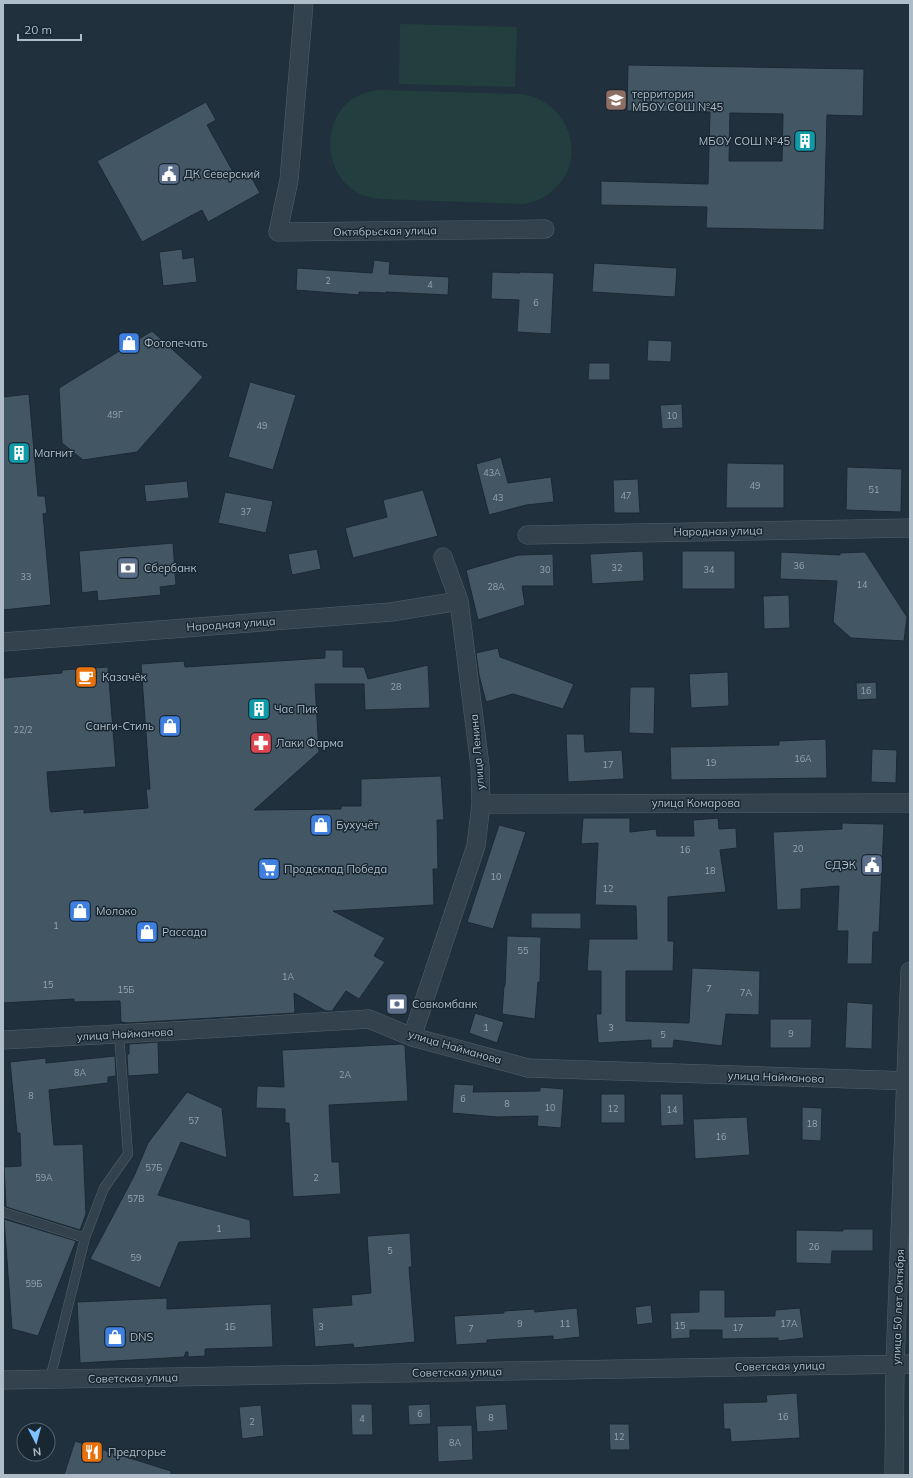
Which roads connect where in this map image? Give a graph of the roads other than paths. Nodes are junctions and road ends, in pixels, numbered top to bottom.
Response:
1 (304, 3) edge
2 (545, 229) dead end
3 (910, 528) edge
4 (527, 535) dead end
5 (443, 557) dead end
6 (459, 601) junction
7 (3, 642) edge
8 (910, 803) edge
9 (481, 804) junction
10 (910, 971) edge
11 (119, 1034) junction
12 (412, 1037) junction
13 (3, 1040) edge
14 (908, 1081) edge
15 (3, 1212) edge
16 (85, 1238) junction
17 (903, 1364) edge
18 (50, 1379) junction
19 (3, 1380) edge
20 (894, 1475) edge

1 - 2 street, Октябрьская улица
3 - 4 street, Народная улица
5 - 6 street, улица Ленина
6 - 7 street, Народная улица
6 - 9 street, улица Ленина
8 - 9 street, улица Комарова
9 - 12 street, улица Ленина
10 - 14 street, улица 50 лет Октября
11 - 12 street, улица Найманова
11 - 13 street, улица Найманова
11 - 16 lane
12 - 14 street, улица Найманова
14 - 17 street, улица 50 лет Октября
15 - 16 lane
16 - 18 lane
17 - 18 street, Советская улица
17 - 20 street, улица 50 лет Октября
18 - 19 street, Советская улица

